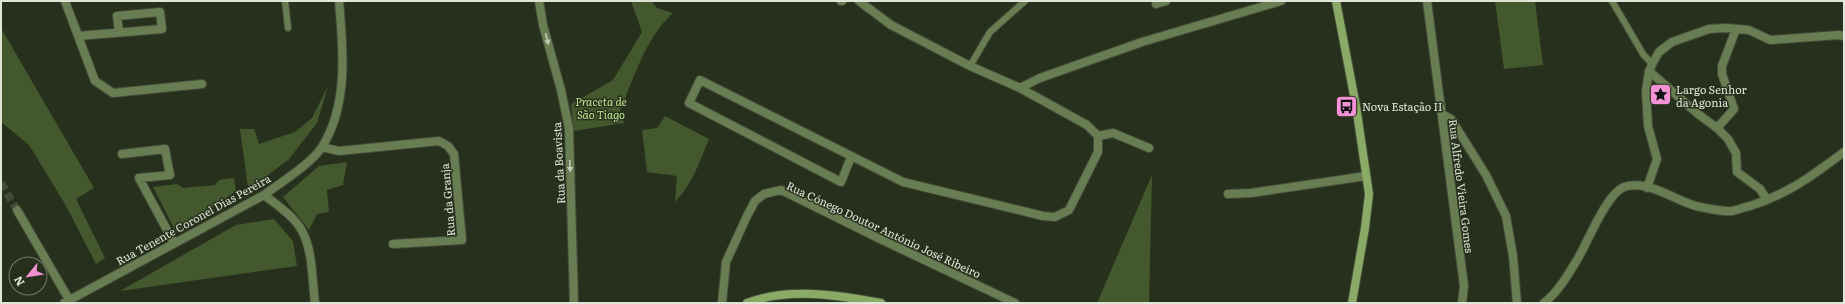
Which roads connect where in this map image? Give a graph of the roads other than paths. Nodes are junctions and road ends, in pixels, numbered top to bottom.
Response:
1 (65, 1) edge
2 (285, 1) edge
3 (338, 1) edge
4 (539, 1) edge
5 (859, 1) edge
6 (1025, 1) edge
7 (1166, 1) edge
8 (1281, 1) edge
9 (1336, 1) edge
10 (1427, 1) edge
11 (1612, 1) edge
12 (1156, 4) dead end
13 (288, 28) dead end
14 (1736, 29) junction
15 (119, 32) junction
16 (78, 36) junction
17 (1844, 36) edge
18 (970, 66) junction
19 (1651, 67) junction
20 (202, 84) dead end
21 (1020, 88) junction
22 (1442, 114) junction
23 (1717, 128) junction
24 (1098, 136) junction
25 (322, 147) junction
26 (1149, 148) dead end
27 (1844, 152) edge
28 (122, 154) dead end
29 (851, 157) junction
30 (1366, 176) junction
31 (1647, 188) junction
32 (1228, 194) dead end
33 (264, 195) junction
34 (1767, 200) junction
35 (17, 210) tunnel mouth
36 (174, 243) junction
37 (393, 244) dead end
38 (68, 302) edge
39 (1012, 302) edge
40 (315, 303) edge
41 (574, 303) edge
42 (722, 303) edge
43 (747, 303) edge
44 (880, 303) edge
45 (1352, 303) edge
46 (1462, 303) edge
47 (1517, 303) edge
48 (1544, 303) edge

1 - 16 street
2 - 13 lane
3 - 25 street, Rua Tenente Coronel Dias Pereira
4 -> 41 street, Rua da Boavista
5 - 18 street
6 - 18 lane
7 - 12 street
8 - 21 street
9 - 30 street
10 - 22 street, Rua Alfredo Vieira Gomes
11 - 19 lane
14 - 17 street
14 - 19 street
14 - 23 street
15 - 15 street
15 - 16 street
16 - 20 street
18 - 21 street
19 - 23 street
19 - 31 street
21 - 24 street
22 - 46 street, Rua Alfredo Vieira Gomes
22 - 47 street
23 - 34 street
24 - 26 street
24 - 29 street
25 - 33 street, Rua Tenente Coronel Dias Pereira
25 - 37 street, Rua da Granja
27 - 34 street
28 - 36 street
29 - 29 street
30 - 32 street
30 - 45 street
31 - 34 street
31 - 48 street
33 - 36 street, Rua Tenente Coronel Dias Pereira
33 - 40 street
35 - 38 street
36 - 38 street, Rua Tenente Coronel Dias Pereira
39 - 42 street, Rua Cónego Doutor António José Ribeiro
43 - 44 street

